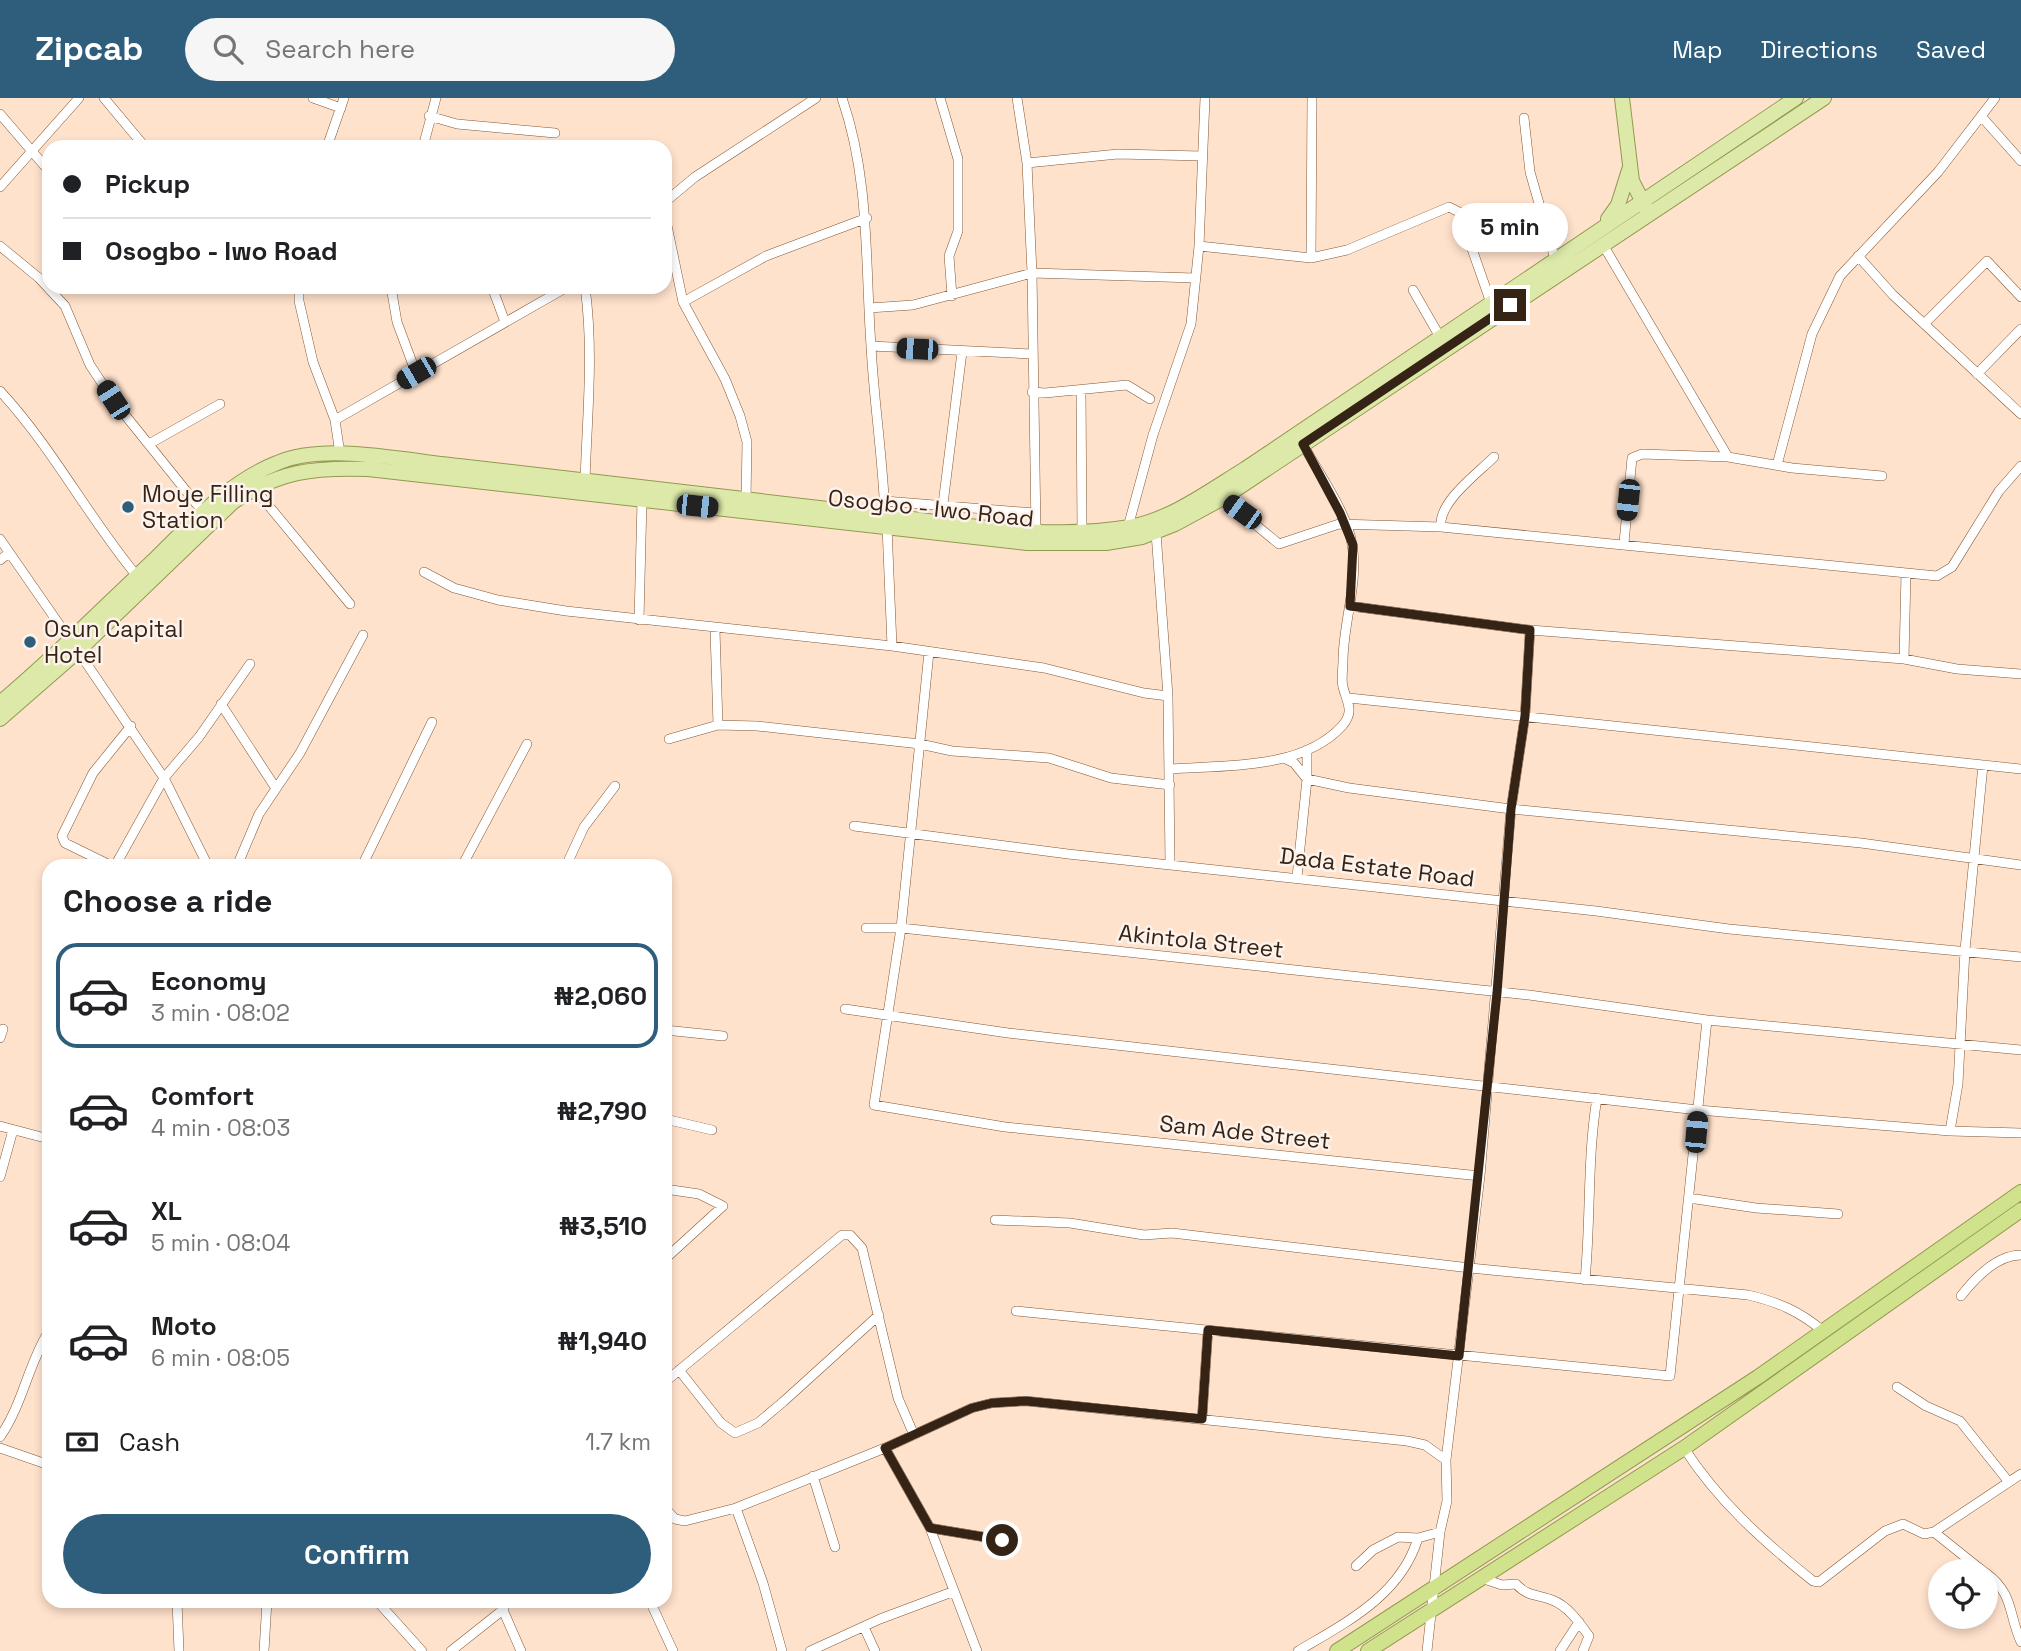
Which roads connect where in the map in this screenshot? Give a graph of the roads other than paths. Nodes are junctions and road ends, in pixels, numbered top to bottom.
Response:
1 (79, 98) edge
2 (104, 98) edge
3 (313, 98) edge
4 (344, 98) edge
5 (436, 98) edge
6 (816, 98) edge
7 (842, 98) edge
8 (940, 98) edge
9 (1017, 98) edge
10 (1205, 98) edge
11 (1312, 98) edge
12 (1622, 98) edge
13 (1796, 98) edge
14 (1824, 98) edge
15 (1995, 98) edge
16 (341, 108) junction
17 (0, 114) edge
18 (429, 116) junction
19 (1981, 116) junction
20 (1524, 118) dead end
21 (555, 133) dead end
22 (139, 140) edge
23 (330, 140) edge
24 (424, 140) edge
25 (32, 149) junction
26 (1202, 156) junction
27 (2021, 161) edge
28 (42, 162) edge
29 (1027, 163) junction
30 (1629, 165) junction
31 (0, 187) edge
32 (672, 196) edge
33 (1645, 206) junction
34 (867, 218) junction
35 (1600, 236) junction
36 (0, 246) edge
37 (1199, 246) junction
38 (672, 248) edge
39 (1858, 256) junction
40 (1311, 258) junction
41 (1555, 259) junction
42 (1032, 273) junction
43 (1195, 278) junction
44 (42, 285) edge
45 (1413, 290) dead end
46 (52, 294) edge
47 (299, 294) edge
48 (392, 294) edge
49 (495, 294) edge
50 (555, 294) edge
51 (586, 294) edge
52 (952, 296) junction
53 (2021, 297) edge
54 (684, 302) junction
55 (1491, 303) junction
56 (869, 308) junction
57 (505, 322) junction
58 (1924, 324) junction
59 (2021, 329) edge
60 (1440, 337) junction
61 (871, 346) junction
62 (962, 352) junction
63 (1031, 354) junction
64 (416, 373) junction
65 (1977, 373) junction
66 (1081, 390) junction
67 (0, 391) edge
68 (1032, 392) junction
69 (1150, 399) dead end
70 (220, 404) dead end
71 (2021, 414) edge
72 (335, 420) junction
73 (149, 444) junction
74 (1303, 444) junction
75 (340, 454) junction
76 (1494, 457) dead end
77 (1728, 457) junction
78 (1777, 465) junction
79 (2021, 466) edge
80 (1882, 476) dead end
81 (585, 482) junction
82 (254, 488) junction
83 (1223, 498) junction
84 (642, 500) junction
85 (746, 500) junction
86 (943, 503) junction
87 (203, 512) junction
88 (1034, 513) junction
89 (886, 515) junction
90 (1345, 524) junction
91 (1128, 527) junction
92 (1441, 527) junction
93 (1036, 531) junction
94 (1082, 531) junction
95 (1156, 533) junction
96 (0, 539) edge
97 (1624, 543) junction
98 (9, 553) junction
99 (0, 560) edge
100 (424, 572) dead end
101 (1906, 573) junction
102 (137, 576) junction
103 (350, 604) dead end
104 (1350, 606) junction
105 (639, 620) junction
106 (715, 629) junction
107 (1530, 630) junction
108 (363, 635) dead end
109 (74, 646) junction
110 (892, 646) junction
111 (929, 652) junction
112 (1904, 659) junction
113 (250, 664) dead end
114 (2021, 674) edge
115 (1168, 696) junction
116 (1349, 698) junction
117 (0, 703) edge
118 (221, 704) junction
119 (1525, 716) junction
120 (0, 719) edge
121 (432, 722) dead end
122 (718, 725) junction
123 (131, 726) junction
124 (669, 739) dead end
125 (527, 744) dead end
126 (920, 744) junction
127 (1307, 750) junction
128 (1284, 758) junction
129 (1983, 765) junction
130 (1170, 769) junction
131 (2021, 769) edge
132 (164, 778) junction
133 (1307, 779) junction
134 (1170, 785) junction
135 (615, 786) dead end
136 (275, 787) junction
137 (1511, 809) junction
138 (854, 827) dead end
139 (911, 832) junction
140 (98, 859) edge
141 (117, 859) edge
142 (204, 859) edge
143 (239, 859) edge
144 (365, 859) edge
145 (466, 859) edge
146 (569, 859) edge
147 (1975, 860) junction
148 (1170, 863) junction
149 (2021, 865) edge
150 (1297, 877) junction
151 (1503, 901) junction
152 (866, 928) dead end
153 (901, 928) junction
154 (1965, 950) junction
155 (2021, 957) edge
156 (1497, 993) junction
157 (845, 1009) dead end
158 (888, 1017) junction
159 (1707, 1020) junction
160 (672, 1031) edge
161 (723, 1036) dead end
162 (1958, 1042) junction
163 (2021, 1050) edge
164 (1487, 1084) junction
165 (1597, 1098) junction
166 (1698, 1110) junction
167 (672, 1121) edge
168 (0, 1126) edge
169 (13, 1130) junction
170 (712, 1130) dead end
171 (1950, 1131) junction
172 (2021, 1132) edge
173 (42, 1137) edge
174 (1480, 1176) junction
175 (0, 1177) edge
176 (672, 1190) edge
177 (2021, 1192) edge
178 (1689, 1198) junction
179 (2021, 1210) edge
180 (1838, 1214) dead end
181 (995, 1220) dead end
182 (672, 1253) edge
183 (2021, 1255) edge
184 (1470, 1268) junction
185 (1585, 1280) junction
186 (1681, 1289) junction
187 (1961, 1296) dead end
188 (1016, 1311) dead end
189 (879, 1315) junction
190 (1208, 1330) junction
191 (1824, 1331) junction
192 (42, 1345) edge
193 (1459, 1356) junction
194 (679, 1370) junction
195 (672, 1376) edge
196 (1896, 1387) dead end
197 (1202, 1419) junction
198 (914, 1435) junction
199 (0, 1437) edge
200 (0, 1448) edge
201 (885, 1448) junction
202 (1684, 1448) junction
203 (1446, 1460) junction
204 (42, 1463) edge
205 (2021, 1474) edge
206 (813, 1476) junction
207 (2008, 1481) junction
208 (736, 1507) junction
209 (672, 1516) edge
210 (930, 1528) junction
211 (1440, 1532) junction
212 (1934, 1532) junction
213 (1418, 1538) junction
214 (1014, 1539) dead end
215 (835, 1547) dead end
216 (1968, 1559) edge
217 (1356, 1566) dead end
218 (1481, 1578) junction
219 (1998, 1586) edge
220 (1434, 1588) junction
221 (952, 1592) junction
222 (177, 1608) edge
223 (267, 1608) edge
224 (383, 1608) edge
225 (499, 1608) edge
226 (503, 1608) edge
227 (653, 1608) edge
228 (1432, 1609) junction
229 (1579, 1622) junction
230 (864, 1627) junction
231 (2021, 1642) edge
232 (179, 1651) edge
233 (264, 1651) edge
234 (422, 1651) edge
235 (451, 1651) edge
236 (521, 1651) edge
237 (673, 1651) edge
238 (782, 1651) edge
239 (810, 1651) edge
240 (875, 1651) edge
241 (978, 1651) edge
242 (1298, 1651) edge
243 (1337, 1651) edge
244 (1368, 1651) edge
245 (1427, 1651) edge
246 (1560, 1651) edge
247 (1583, 1651) edge

1 - 25 street
2 - 22 street
3 - 16 street
4 - 16 street
5 - 18 street
6 - 32 street
7 - 34 street
8 - 52 street
9 - 29 street
10 - 26 street
11 - 40 street
12 - 30 main road
13 - 33 main road, Osogbo - Iwo Road
14 - 33 main road, Osogbo - Iwo Road
15 - 19 street
16 - 23 street
17 - 25 street
18 - 21 street
18 - 24 street
19 - 27 street
19 - 39 street
20 - 41 street
25 - 28 street
25 - 31 street
26 - 29 street
26 - 37 street
29 - 42 street
30 - 33 main road
30 - 35 main road
33 - 35 main road, Osogbo - Iwo Road
34 - 54 street
34 - 56 street
35 - 41 main road, Osogbo - Iwo Road
35 - 74 main road, Osogbo - Iwo Road
35 - 77 street
36 - 44 street
37 - 40 street
37 - 43 street
38 - 54 street
39 - 58 street
39 - 78 street
40 - 55 street
41 - 55 main road, Osogbo - Iwo Road
42 - 43 street
42 - 52 street
42 - 63 street
43 - 91 street
45 - 60 street
46 - 73 street
47 - 72 street
48 - 64 street
49 - 57 street
50 - 57 street
51 - 81 street
52 - 56 street
53 - 58 street
54 - 85 street
55 - 60 main road, Osogbo - Iwo Road
56 - 61 street
57 - 64 street
58 - 65 street
59 - 65 street
60 - 91 main road, Osogbo - Iwo Road
61 - 62 street
61 - 89 street
62 - 63 street
62 - 86 street
63 - 68 street
64 - 72 street
65 - 71 street
66 - 68 street
66 - 69 street
66 - 94 street
67 - 102 street
68 - 88 street
70 - 73 street
72 - 75 street
73 - 87 street
74 - 83 main road, Osogbo - Iwo Road
74 - 90 street
75 - 81 main road, Osogbo - Iwo Road
75 - 87 main road, Osogbo - Iwo Road
76 - 92 street
77 - 78 street
77 - 97 street
78 - 80 street
79 - 101 street
81 - 85 main road, Osogbo - Iwo Road
82 - 84 main road, Osogbo - Iwo Road
82 - 103 street
82 - 109 main road, Osogbo - Iwo Road
83 - 90 street
83 - 95 main road, Osogbo - Iwo Road
84 - 89 main road, Osogbo - Iwo Road
84 - 105 street
85 - 89 main road, Osogbo - Iwo Road
86 - 88 street
86 - 89 street
87 - 102 main road, Osogbo - Iwo Road
88 - 93 street
89 - 93 main road, Osogbo - Iwo Road
89 - 95 main road, Osogbo - Iwo Road
89 - 110 street
90 - 92 street
90 - 104 street
91 - 94 main road, Osogbo - Iwo Road
92 - 97 street
93 - 94 main road, Osogbo - Iwo Road
95 - 115 street
96 - 98 street
97 - 101 street
98 - 99 street
98 - 109 street
100 - 105 street
101 - 112 street
102 - 109 main road, Osogbo - Iwo Road
104 - 107 street
104 - 116 street
105 - 106 street
106 - 110 street
106 - 122 street
107 - 112 street
107 - 119 street
108 - 136 street
109 - 117 main road, Osogbo - Iwo Road
109 - 120 main road, Osogbo - Iwo Road
109 - 123 street
110 - 111 street
111 - 115 street
111 - 126 street
112 - 114 street
113 - 118 street
115 - 130 street
116 - 119 street
116 - 127 street
118 - 132 street
118 - 136 street
119 - 129 street
119 - 137 street
121 - 144 street
122 - 124 street
122 - 126 street
123 - 132 street
123 - 140 street
125 - 145 street
126 - 134 street
126 - 139 street
127 - 128 street
127 - 133 street
128 - 130 street
128 - 133 street
129 - 131 street
129 - 147 street
130 - 134 street
132 - 141 street
132 - 142 street
133 - 137 street
133 - 150 street
134 - 148 street
135 - 146 street
136 - 143 street
137 - 147 street
137 - 151 street
138 - 139 street, Dada Estate Road
139 - 148 street, Dada Estate Road
139 - 153 street
147 - 149 street
147 - 154 street
148 - 150 street, Dada Estate Road
150 - 151 street, Dada Estate Road
151 - 154 street, Dada Estate Road
151 - 156 street
152 - 153 street, Akintola Street
153 - 156 street, Akintola Street
153 - 158 street
154 - 155 street, Dada Estate Road
154 - 162 street
156 - 159 street, Akintola Street
156 - 164 street
157 - 158 street
158 - 164 street
158 - 174 street, Sam Ade Street
159 - 162 street, Akintola Street
159 - 166 street
160 - 161 street
162 - 163 street, Akintola Street
162 - 171 street
164 - 165 street
164 - 174 street
165 - 166 street
165 - 185 street
166 - 171 street
166 - 178 street
167 - 170 street
168 - 169 street
169 - 173 street
169 - 175 street
171 - 172 street
174 - 184 street
176 - 182 street
177 - 191 highway
178 - 180 street
178 - 186 street
179 - 202 highway
181 - 184 street
183 - 187 street
184 - 185 street
184 - 193 street
185 - 186 street
186 - 191 street
186 - 193 street
188 - 190 street
189 - 194 street
189 - 194 street
189 - 198 street
190 - 193 street
190 - 197 street
191 - 220 highway
192 - 199 street
193 - 203 street
194 - 195 street
196 - 207 street
197 - 198 street
197 - 203 street
198 - 201 street
200 - 204 street
201 - 206 street
201 - 210 street
202 - 212 street
202 - 218 highway
203 - 211 street
205 - 207 street
206 - 208 street
206 - 215 street
207 - 212 street
208 - 209 street
208 - 238 street
210 - 214 street
210 - 221 street
211 - 213 street
211 - 220 street
212 - 216 street
213 - 217 street
213 - 242 street
218 - 228 highway
218 - 229 street
219 - 231 street
220 - 228 street
220 - 243 highway
221 - 230 street
221 - 241 street
222 - 232 street
223 - 233 street
224 - 234 street
225 - 235 street
226 - 236 street
227 - 237 street
228 - 244 highway
228 - 245 street
229 - 246 street
229 - 247 street
230 - 239 street
230 - 240 street

